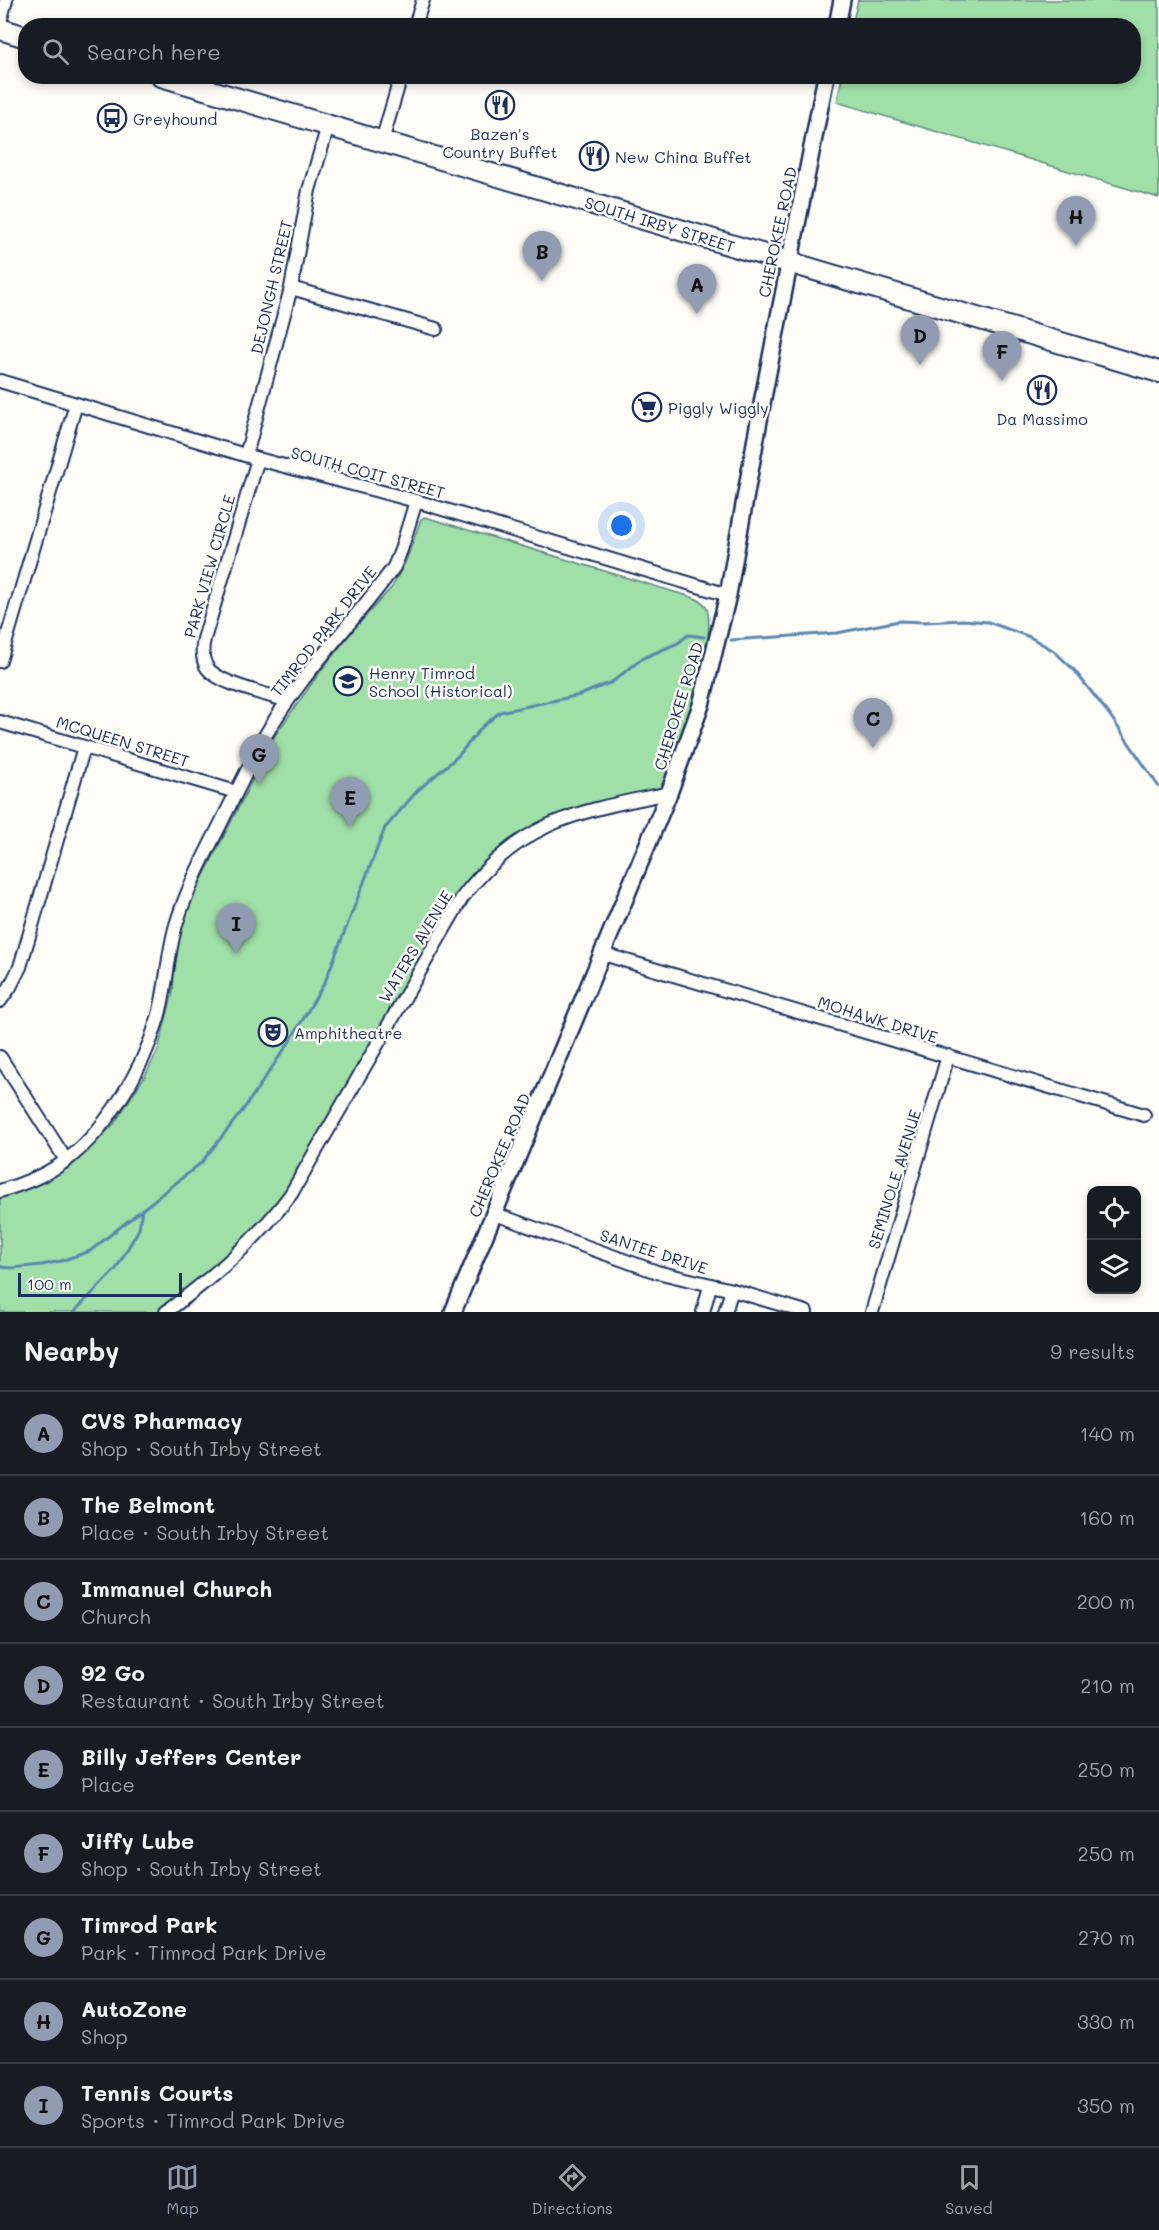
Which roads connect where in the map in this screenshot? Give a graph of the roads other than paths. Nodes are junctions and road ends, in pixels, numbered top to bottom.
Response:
1 (6, 0) edge
2 (423, 0) edge
3 (842, 0) edge
4 (417, 18) edge
5 (839, 18) edge
6 (0, 22) edge
7 (0, 29) edge
8 (18, 35) edge
9 (188, 84) edge
10 (398, 84) edge
11 (824, 84) edge
12 (328, 126) junction
13 (382, 141) junction
14 (789, 264) junction
15 (291, 288) junction
16 (436, 329) dead end
17 (1159, 372) edge
18 (0, 381) edge
19 (76, 404) junction
20 (252, 457) junction
21 (416, 501) junction
22 (728, 595) junction
23 (0, 661) edge
24 (287, 701) junction
25 (0, 722) edge
26 (84, 747) junction
27 (236, 792) junction
28 (669, 793) junction
29 (603, 954) junction
30 (0, 1001) edge
31 (948, 1056) junction
32 (0, 1057) edge
33 (1144, 1115) dead end
34 (66, 1160) junction
35 (0, 1191) edge
36 (495, 1214) junction
37 (710, 1286) junction
38 (732, 1290) junction
39 (166, 1312) edge
40 (453, 1312) edge
41 (703, 1312) edge
42 (725, 1312) edge
43 (806, 1312) edge
44 (872, 1312) edge

1 - 6 street
2 - 4 street
3 - 5 street
7 - 8 main road
9 - 12 main road, SOUTH IRBY STREET
10 - 13 street
11 - 14 street, CHEROKEE ROAD
12 - 13 main road, SOUTH IRBY STREET
12 - 15 street, DEJONGH STREET
13 - 14 main road, SOUTH IRBY STREET
14 - 17 main road, SOUTH IRBY STREET
14 - 22 street, CHEROKEE ROAD
15 - 16 street
15 - 20 street, DEJONGH STREET
18 - 19 street, SOUTH COIT STREET
19 - 20 street, SOUTH COIT STREET
19 - 23 street
20 - 21 street, SOUTH COIT STREET
20 - 24 street, PARK VIEW CIRCLE
21 - 22 street, SOUTH COIT STREET
21 - 24 street, TIMROD PARK DRIVE
22 - 28 street, CHEROKEE ROAD
24 - 27 street, TIMROD PARK DRIVE
25 - 26 street, MCQUEEN STREET
26 - 27 street, MCQUEEN STREET
26 - 30 street
27 - 34 street, TIMROD PARK DRIVE
28 - 29 street, CHEROKEE ROAD
28 - 39 street, WATERS AVENUE
29 - 31 street, MOHAWK DRIVE
29 - 36 street, CHEROKEE ROAD
31 - 33 street, MOHAWK DRIVE
31 - 44 street, SEMINOLE AVENUE
32 - 34 street
34 - 35 street, TIMROD PARK DRIVE
36 - 37 street, SANTEE DRIVE
36 - 40 street, CHEROKEE ROAD
37 - 38 street, SANTEE DRIVE
37 - 41 street
38 - 42 street
38 - 43 street, SANTEE DRIVE

